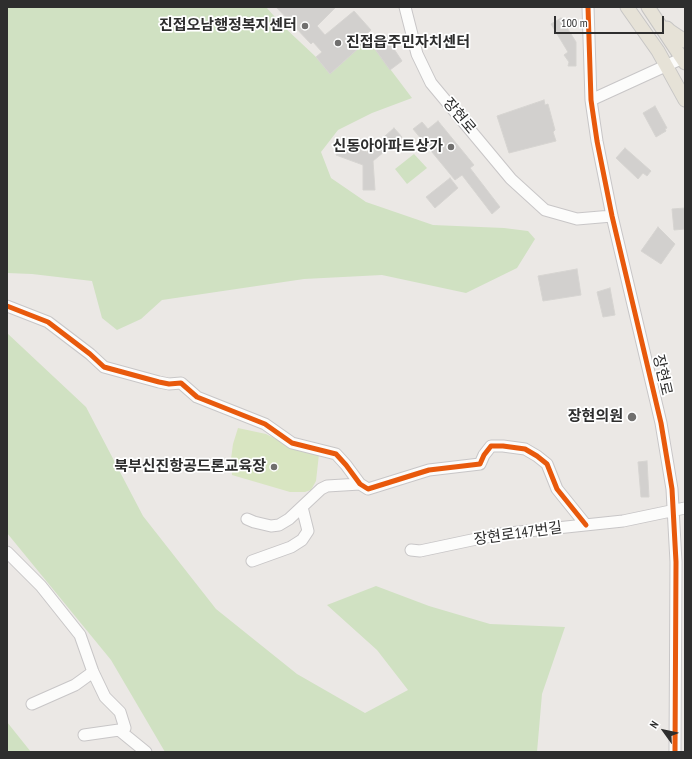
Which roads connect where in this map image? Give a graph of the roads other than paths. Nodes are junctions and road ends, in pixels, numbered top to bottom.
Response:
1 (405, 7) edge
2 (588, 7) edge
3 (627, 7) edge
4 (649, 7) edge
5 (685, 41) edge
6 (684, 59) edge
7 (665, 65) junction
8 (591, 100) junction
9 (685, 100) edge
10 (612, 216) junction
11 (7, 306) edge
12 (360, 484) junction
13 (302, 507) junction
14 (685, 508) edge
15 (673, 510) junction
16 (247, 518) dead end
17 (586, 525) junction
18 (411, 550) dead end
19 (7, 552) edge
20 (252, 561) dead end
21 (93, 672) junction
22 (32, 704) dead end
23 (119, 730) junction
24 (84, 735) dead end
25 (146, 752) edge
26 (675, 752) edge

1 - 10 street, 장현로
2 - 8 street, 장현로
3 - 7 main road
4 - 5 main road
4 - 6 main road
6 - 7 street
7 - 8 street
7 - 9 main road
8 - 10 street, 장현로
10 - 15 street, 장현로
11 - 12 street
12 - 13 street
12 - 17 street
13 - 16 street
13 - 20 street
14 - 15 street
15 - 17 street, 장현로147번길
15 - 26 street, 장현로
17 - 18 street, 장현로147번길
19 - 21 street
21 - 22 street
21 - 23 street
23 - 24 street
23 - 25 street

